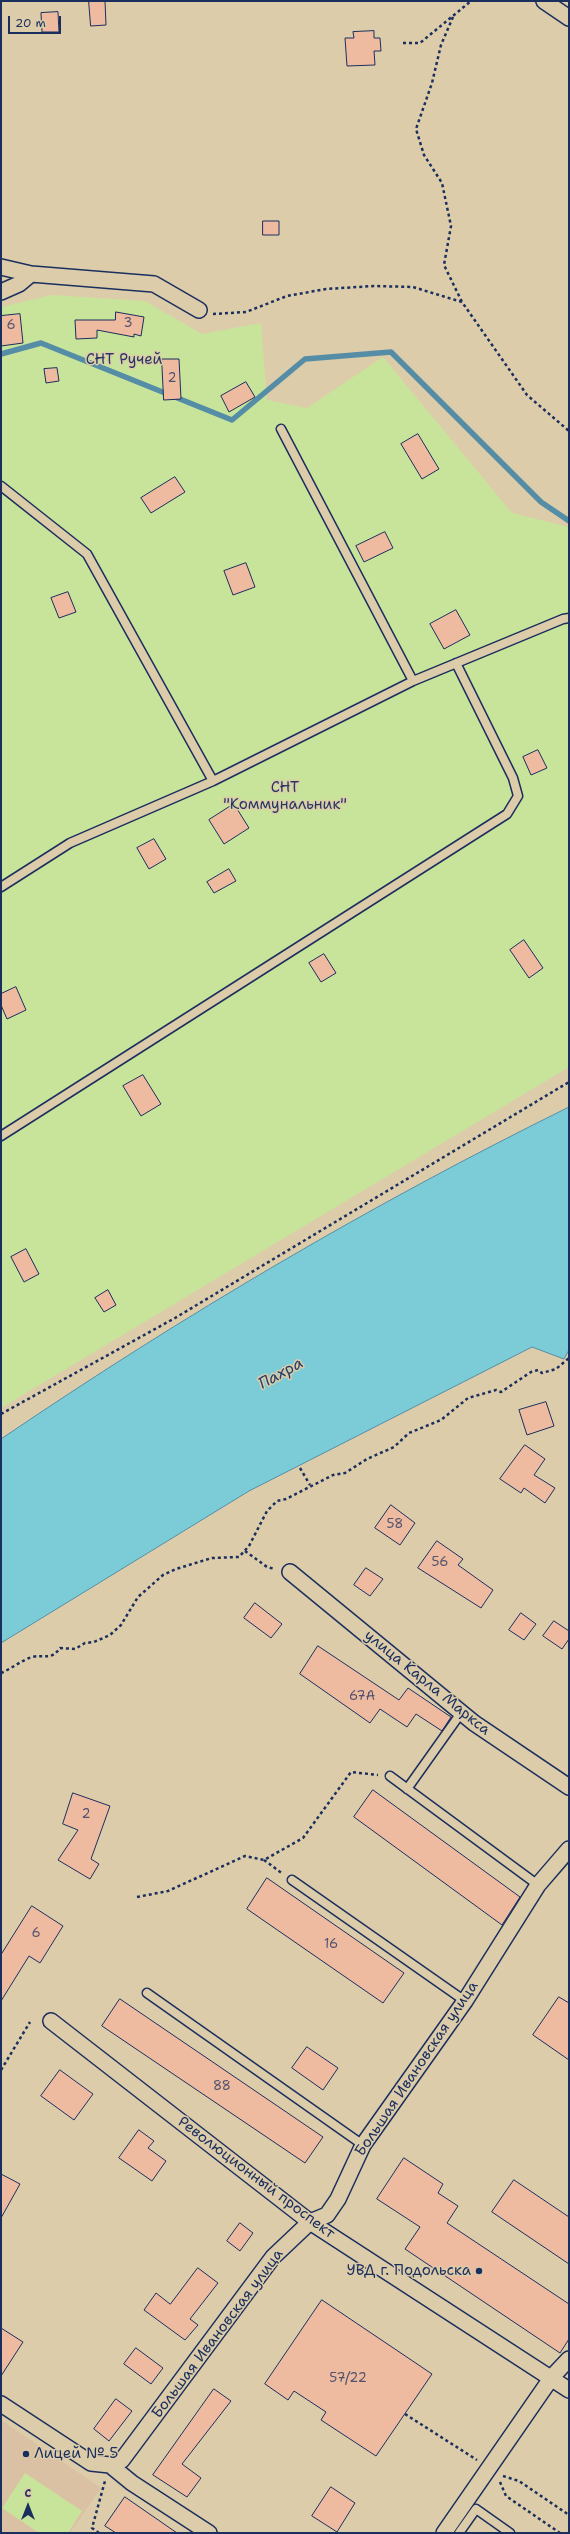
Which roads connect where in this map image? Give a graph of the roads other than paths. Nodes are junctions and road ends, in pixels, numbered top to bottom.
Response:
1 (544, 1) edge
2 (569, 18) edge
3 (1, 267) edge
4 (31, 274) junction
5 (1, 292) edge
6 (199, 310) road end
7 (281, 429) dead end
8 (1, 486) edge
9 (569, 618) edge
10 (456, 663) junction
11 (413, 681) junction
12 (213, 781) junction
13 (1, 887) edge
14 (1, 1136) edge
15 (290, 1572) road end
16 (461, 1713) junction
17 (390, 1776) road end
18 (569, 1787) edge
19 (407, 1789) junction
20 (569, 1849) edge
21 (292, 1880) road end
22 (538, 1885) junction
23 (146, 1993) dead end
24 (465, 2002) junction
25 (51, 2021) dead end
26 (363, 2145) junction
27 (310, 2222) junction
28 (569, 2359) edge
29 (552, 2377) junction
30 (569, 2390) edge
31 (1, 2404) edge
32 (110, 2465) junction
33 (209, 2533) edge
34 (444, 2533) edge
35 (459, 2533) edge
36 (510, 2533) edge

1 - 2 street
3 - 4 street
4 - 5 street
4 - 6 street
7 - 11 lane
8 - 12 lane
9 - 10 lane
10 - 11 lane
10 - 14 lane
11 - 12 lane
12 - 13 lane
15 - 16 street, улица Карла Маркса
16 - 18 street, улица Карла Маркса
16 - 19 lane
17 - 19 lane
19 - 22 lane
20 - 22 street, Большая Ивановская улица
21 - 24 lane
22 - 24 street, Большая Ивановская улица
23 - 26 lane
24 - 26 street, Большая Ивановская улица
25 - 27 street, Революционный проспект
26 - 27 street, Большая Ивановская улица
27 - 29 street, Революционный проспект
27 - 32 street, Большая Ивановская улица
28 - 29 street
29 - 30 street, Революционный проспект
29 - 34 street
31 - 32 street
32 - 33 street
35 - 36 lane

